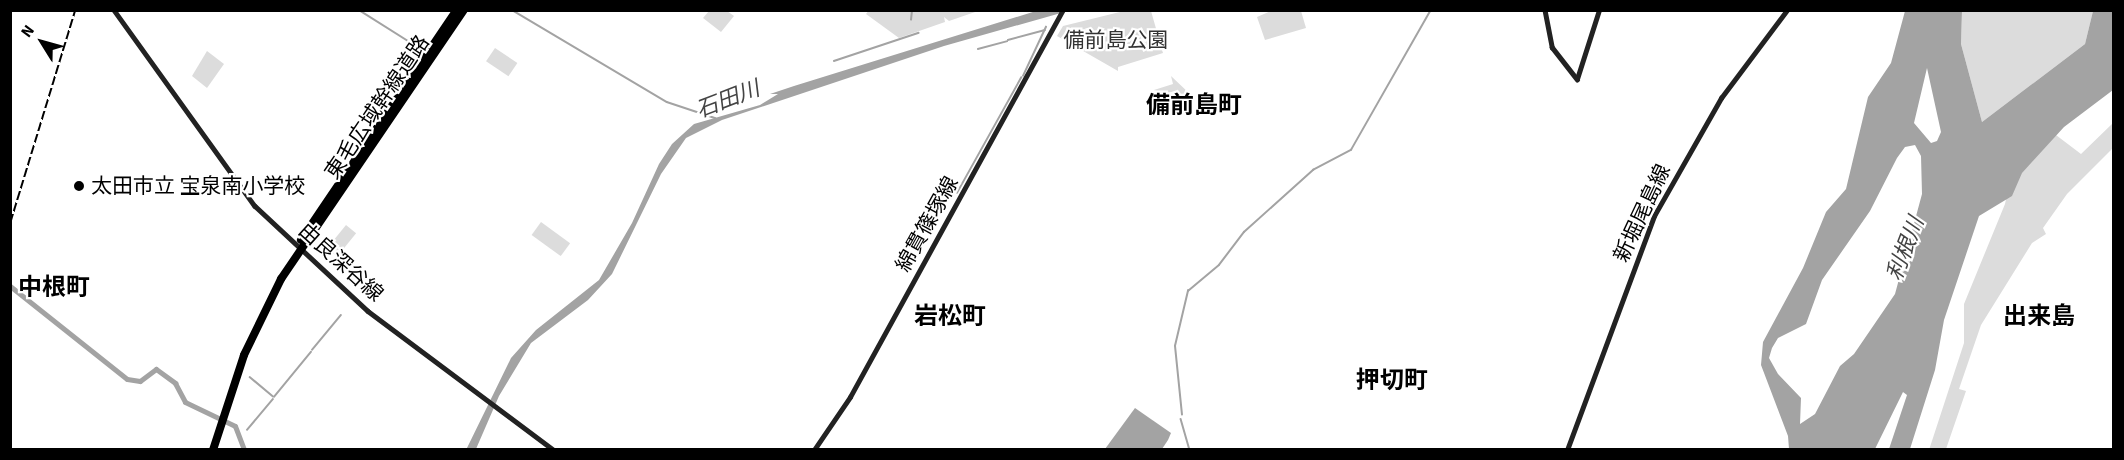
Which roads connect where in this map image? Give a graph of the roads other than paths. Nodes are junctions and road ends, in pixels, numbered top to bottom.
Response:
1 (114, 10) edge
2 (457, 10) edge
3 (464, 10) edge
4 (1063, 10) edge
5 (1545, 10) edge
6 (1599, 10) edge
7 (1786, 10) edge
8 (300, 247) junction
9 (211, 450) edge
10 (554, 450) edge
11 (814, 450) edge
12 (1567, 450) edge

1 - 8 main road, 由良深谷線
2 - 8 highway, 東毛広域幹線道路
3 - 8 highway, 東毛広域幹線道路
4 - 11 main road, 綿貫篠塚線
5 - 6 main road
7 - 12 main road, 新堀尾島線
8 - 9 highway, 東毛広域幹線道路
8 - 10 main road, 由良深谷線

